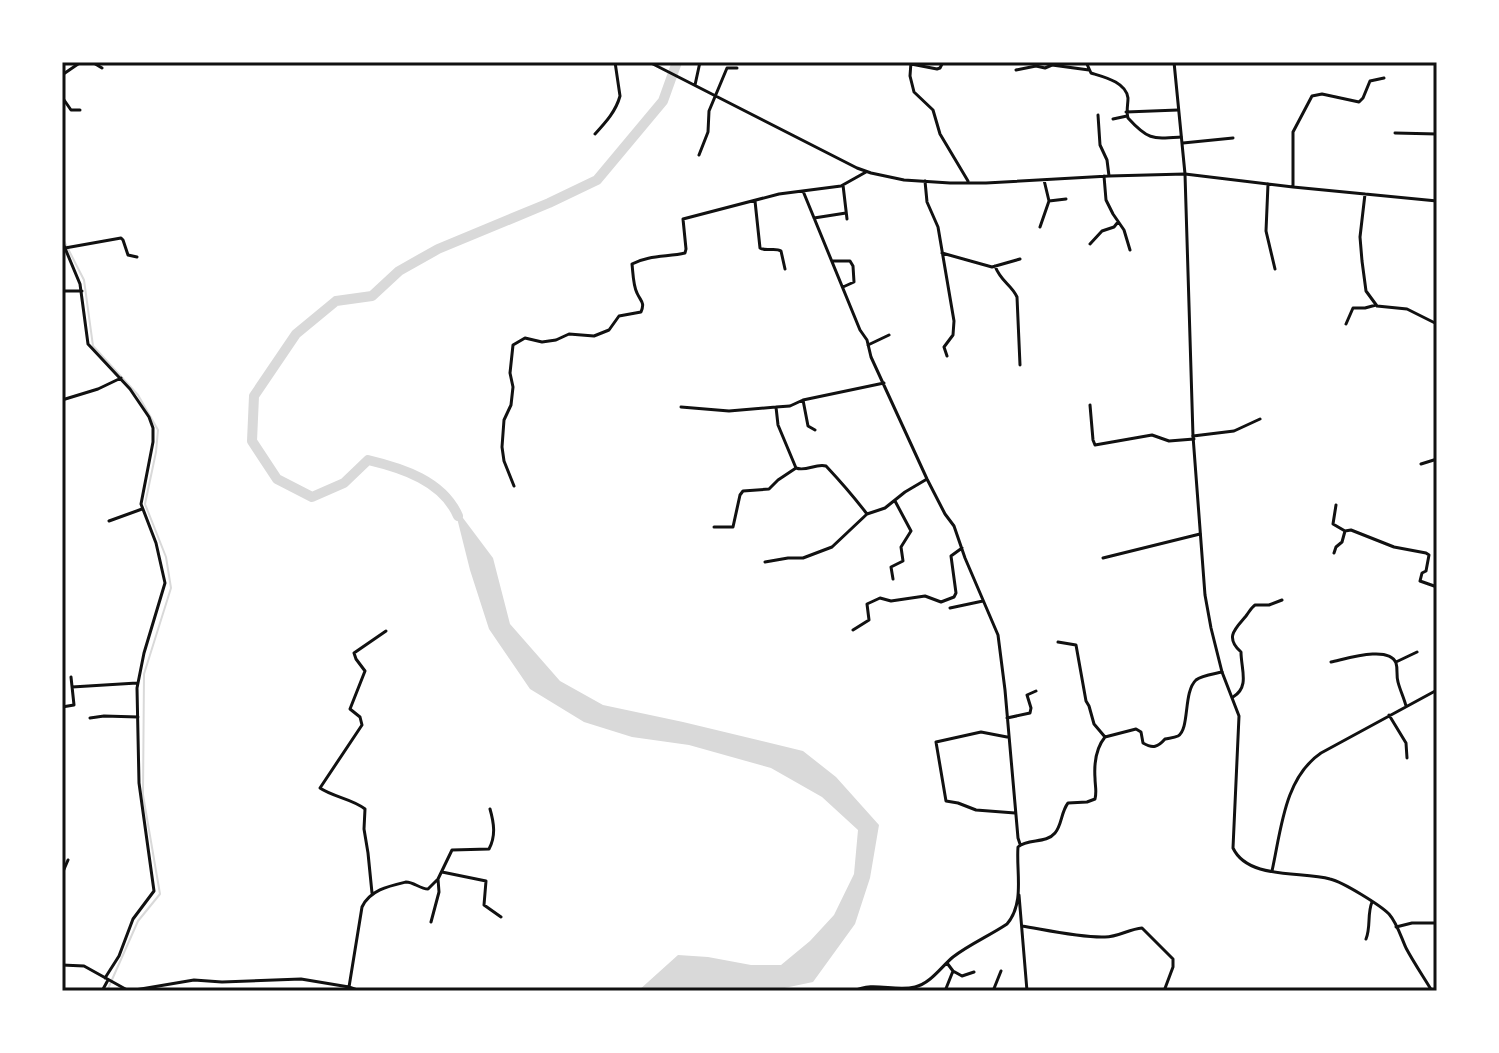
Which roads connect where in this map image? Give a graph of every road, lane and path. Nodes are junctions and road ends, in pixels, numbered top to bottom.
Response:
1 (81, 62) edge
2 (92, 62) edge
3 (615, 62) edge
4 (649, 62) edge
5 (700, 62) edge
6 (943, 62) edge
7 (1086, 62) edge
8 (1174, 62) edge
9 (911, 63) edge
10 (102, 68) dead end
11 (737, 68) dead end
12 (1016, 70) dead end
13 (1089, 70) junction
14 (62, 75) edge
15 (1384, 78) dead end
16 (693, 84) junction
17 (714, 95) junction
18 (62, 97) edge
19 (80, 110) dead end
20 (1180, 110) junction
21 (1127, 114) junction
22 (1098, 115) dead end
23 (1113, 119) dead end
24 (1395, 133) dead end
25 (595, 134) dead end
26 (1437, 134) edge
27 (1183, 137) junction
28 (1233, 138) dead end
29 (1183, 143) junction
30 (699, 155) dead end
31 (866, 172) junction
32 (1185, 174) junction
33 (1106, 176) junction
34 (1044, 180) junction
35 (925, 181) junction
36 (969, 182) junction
37 (1268, 184) junction
38 (843, 185) junction
39 (1293, 187) junction
40 (803, 191) junction
41 (1365, 194) junction
42 (1066, 199) dead end
43 (755, 201) junction
44 (1049, 201) junction
45 (1437, 201) edge
46 (846, 213) junction
47 (814, 218) junction
48 (847, 219) dead end
49 (1118, 222) junction
50 (1040, 227) dead end
51 (62, 241) edge
52 (1090, 244) dead end
53 (68, 247) junction
54 (1130, 250) dead end
55 (942, 253) junction
56 (137, 257) dead end
57 (1020, 259) dead end
58 (832, 261) junction
59 (995, 266) junction
60 (785, 269) dead end
61 (1275, 269) dead end
62 (843, 287) junction
63 (62, 291) edge
64 (82, 291) junction
65 (1376, 305) junction
66 (1346, 324) dead end
67 (1437, 324) edge
68 (889, 335) dead end
69 (868, 345) junction
70 (947, 356) dead end
71 (1020, 365) dead end
72 (121, 378) junction
73 (884, 383) junction
74 (62, 400) edge
75 (803, 400) junction
76 (1090, 405) dead end
77 (681, 407) dead end
78 (776, 407) junction
79 (1260, 419) dead end
80 (815, 430) dead end
81 (1193, 437) junction
82 (1437, 459) edge
83 (1421, 464) dead end
84 (796, 468) junction
85 (927, 479) junction
86 (514, 486) dead end
87 (895, 501) junction
88 (1336, 505) dead end
89 (142, 509) junction
90 (867, 514) junction
91 (109, 521) dead end
92 (714, 527) dead end
93 (1345, 531) junction
94 (1200, 534) junction
95 (962, 548) junction
96 (1334, 553) dead end
97 (1103, 558) dead end
98 (765, 562) dead end
99 (893, 579) dead end
100 (1437, 587) edge
101 (1282, 600) dead end
102 (983, 601) junction
103 (950, 608) dead end
104 (853, 630) dead end
105 (386, 631) dead end
106 (1058, 642) dead end
107 (1417, 652) dead end
108 (1331, 662) dead end
109 (1396, 662) junction
110 (1222, 672) junction
111 (71, 677) dead end
112 (137, 683) junction
113 (72, 687) junction
114 (1437, 690) edge
115 (1036, 691) dead end
116 (1233, 697) junction
117 (1406, 706) junction
118 (62, 707) edge
119 (1389, 715) junction
120 (138, 717) junction
121 (90, 718) dead end
122 (1007, 718) junction
123 (1105, 737) junction
124 (1008, 738) junction
125 (1407, 758) dead end
126 (490, 809) dead end
127 (1015, 813) junction
128 (1020, 844) junction
129 (68, 860) dead end
130 (1272, 871) junction
131 (442, 872) junction
132 (62, 874) edge
133 (438, 879) junction
134 (1019, 890) junction
135 (372, 893) junction
136 (1372, 902) junction
137 (501, 917) dead end
138 (431, 922) dead end
139 (1437, 923) edge
140 (1022, 926) junction
141 (1396, 927) junction
142 (1366, 939) dead end
143 (947, 963) junction
144 (62, 965) edge
145 (953, 971) junction
146 (1001, 971) dead end
147 (974, 972) dead end
148 (107, 979) junction
149 (349, 987) junction
150 (102, 991) edge
151 (129, 991) edge
152 (360, 991) edge
153 (854, 991) edge
154 (945, 991) edge
155 (993, 991) edge
156 (1027, 991) edge
157 (1164, 991) edge
158 (1432, 991) edge

1 - 14 street
2 - 10 street
3 - 25 street
4 - 16 street
5 - 16 street
6 - 9 street
7 - 13 street
8 - 20 street
9 - 36 street
11 - 17 street
12 - 13 street
13 - 21 street
15 - 39 street
16 - 17 street
17 - 30 street
17 - 31 street
18 - 19 street
20 - 21 street
20 - 27 street
21 - 23 street
21 - 27 street
22 - 33 street
24 - 26 street
27 - 29 street
28 - 29 street
29 - 32 street
31 - 35 street
31 - 38 street
32 - 33 street
32 - 37 street
32 - 81 street
33 - 34 street
33 - 49 street
34 - 36 street
34 - 44 street
35 - 36 street
35 - 55 street
37 - 39 street
37 - 61 street
38 - 40 street
38 - 46 street
39 - 41 street
40 - 43 street
40 - 47 street
41 - 45 street
41 - 65 street
42 - 44 street
43 - 60 street
43 - 86 street
44 - 50 street
46 - 47 street
46 - 48 street
47 - 58 street
49 - 52 street
49 - 54 street
51 - 53 street
53 - 56 street
53 - 64 street
55 - 59 street
55 - 70 street
57 - 59 street
58 - 62 street
58 - 62 street
59 - 71 street
62 - 69 street
63 - 64 street
64 - 72 street
65 - 66 street
65 - 67 street
68 - 69 street
69 - 73 street
72 - 74 street
72 - 89 street
73 - 75 street
73 - 85 street
75 - 78 street
75 - 80 street
76 - 81 street
77 - 78 street
78 - 84 street
79 - 81 street
81 - 94 street
82 - 83 street
84 - 90 street
84 - 92 street
85 - 87 street
85 - 95 street
87 - 90 street
87 - 99 street
88 - 93 street
89 - 91 street
89 - 112 street
90 - 98 street
93 - 96 street
93 - 100 street
94 - 97 street
94 - 110 street
95 - 102 street
95 - 104 street
101 - 116 street
102 - 103 street
102 - 122 street
105 - 135 street
106 - 123 street
107 - 109 street
108 - 109 street
109 - 117 street
110 - 116 street
110 - 123 street
111 - 113 street
112 - 113 street
112 - 120 street
113 - 118 street
114 - 117 street
115 - 122 street
116 - 130 street
117 - 119 street
119 - 125 street
119 - 130 street
120 - 121 street
120 - 148 street
122 - 124 street
123 - 128 street
124 - 127 street
124 - 127 street
126 - 131 street
127 - 128 street
128 - 134 street
129 - 132 street
130 - 136 street
131 - 133 street
131 - 137 street
133 - 135 street
133 - 138 street
134 - 140 street
134 - 143 street
135 - 149 street
136 - 141 street
136 - 142 street
139 - 141 street
140 - 156 street
140 - 157 street
141 - 158 street
143 - 145 street
143 - 153 street
144 - 148 street
145 - 147 street
145 - 154 street
146 - 155 street
148 - 150 street
148 - 151 street
149 - 151 street
149 - 152 street

